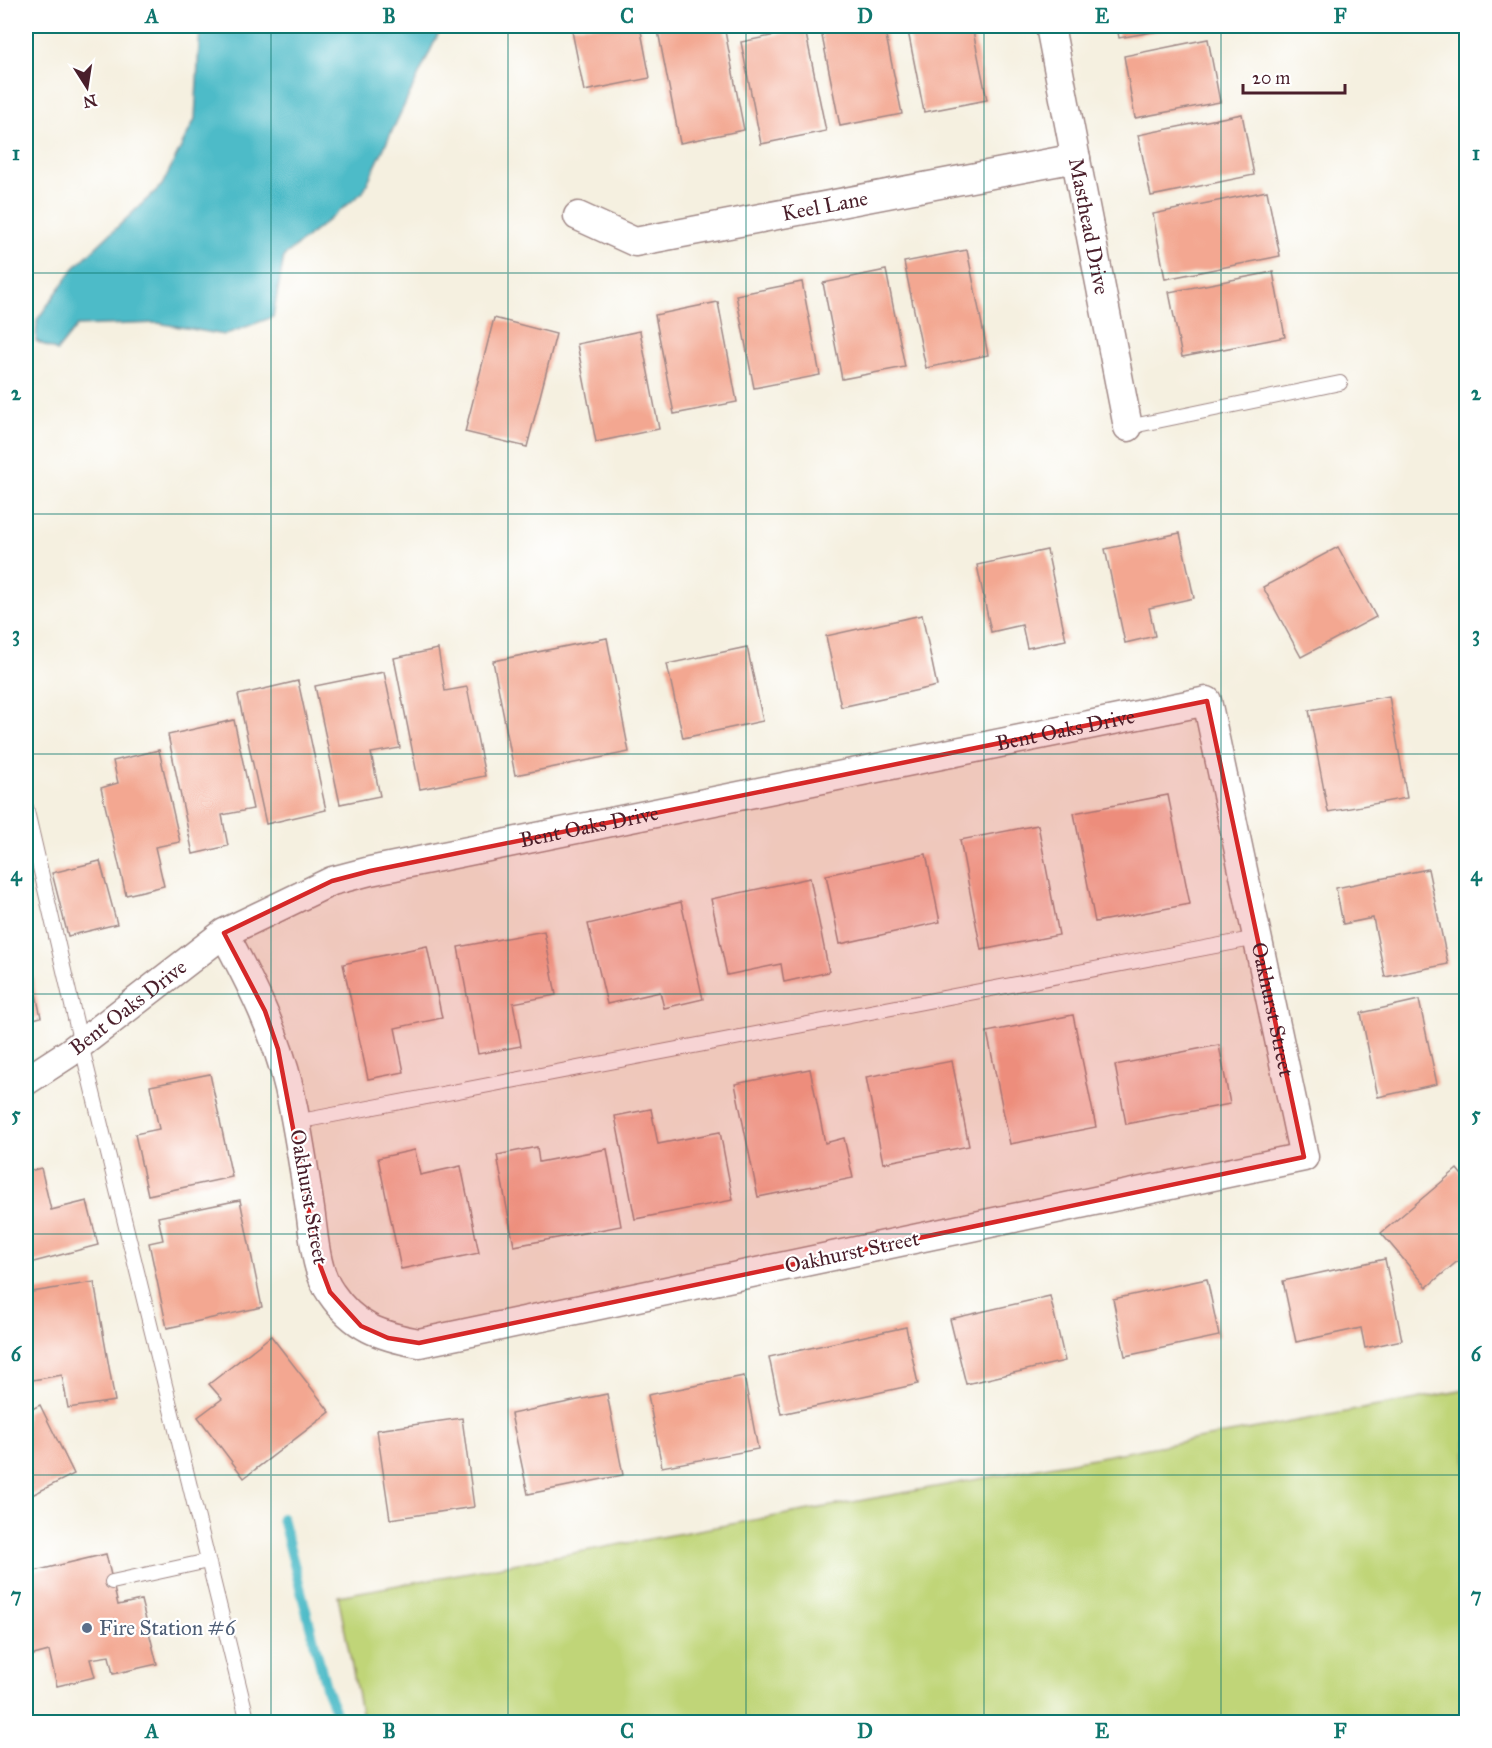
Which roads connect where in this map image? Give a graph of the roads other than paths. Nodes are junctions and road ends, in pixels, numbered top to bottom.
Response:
1 (1050, 26) edge
2 (1076, 158) junction
3 (578, 216) dead end
4 (1340, 383) dead end
5 (1128, 427) joint
6 (1207, 701) joint
7 (26, 807) edge
8 (224, 933) junction
9 (1257, 938) junction
10 (81, 1044) junction
11 (26, 1080) edge
12 (296, 1122) junction
13 (208, 1561) junction
14 (112, 1582) dead end
15 (243, 1722) edge

1 - 2 street, Masthead Drive
2 - 3 street, Keel Lane
2 - 5 street, Masthead Drive
4 - 5 lane
6 - 8 street, Bent Oaks Drive
6 - 9 street, Oakhurst Street
7 - 10 lane
8 - 10 street, Bent Oaks Drive
8 - 12 street, Oakhurst Street
9 - 12 lane
9 - 12 street, Oakhurst Street
10 - 11 street, Bent Oaks Drive
10 - 13 lane
13 - 14 lane
13 - 15 lane

